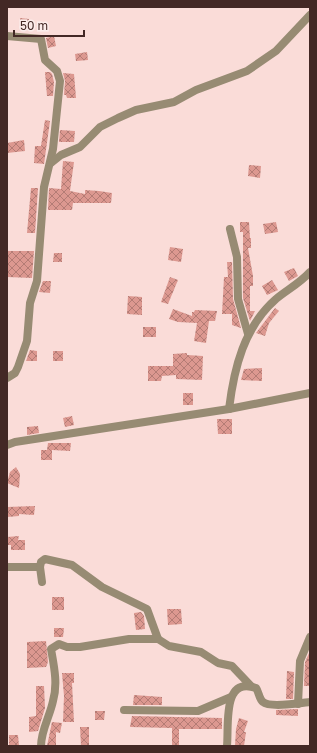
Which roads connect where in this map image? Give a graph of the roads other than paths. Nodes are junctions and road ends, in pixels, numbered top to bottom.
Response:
1 (310, 15) edge
2 (7, 36) edge
3 (51, 163) junction
4 (230, 229) dead end
5 (310, 272) edge
6 (248, 334) junction
7 (7, 378) edge
8 (310, 393) edge
9 (229, 410) junction
10 (7, 444) edge
11 (7, 567) edge
12 (40, 567) junction
13 (42, 582) dead end
14 (310, 637) edge
15 (158, 639) junction
16 (251, 686) junction
17 (231, 697) junction
18 (310, 702) edge
19 (298, 704) junction
20 (124, 710) dead end
21 (41, 746) edge
22 (227, 746) edge

1 - 3 street
2 - 3 street
3 - 7 street
4 - 6 street
5 - 6 street
6 - 9 street
8 - 9 street
9 - 10 street
11 - 12 street
12 - 13 street
12 - 15 street
14 - 19 street
15 - 16 street
15 - 21 street
16 - 17 street
16 - 19 street
17 - 20 street
17 - 22 street
18 - 19 street

